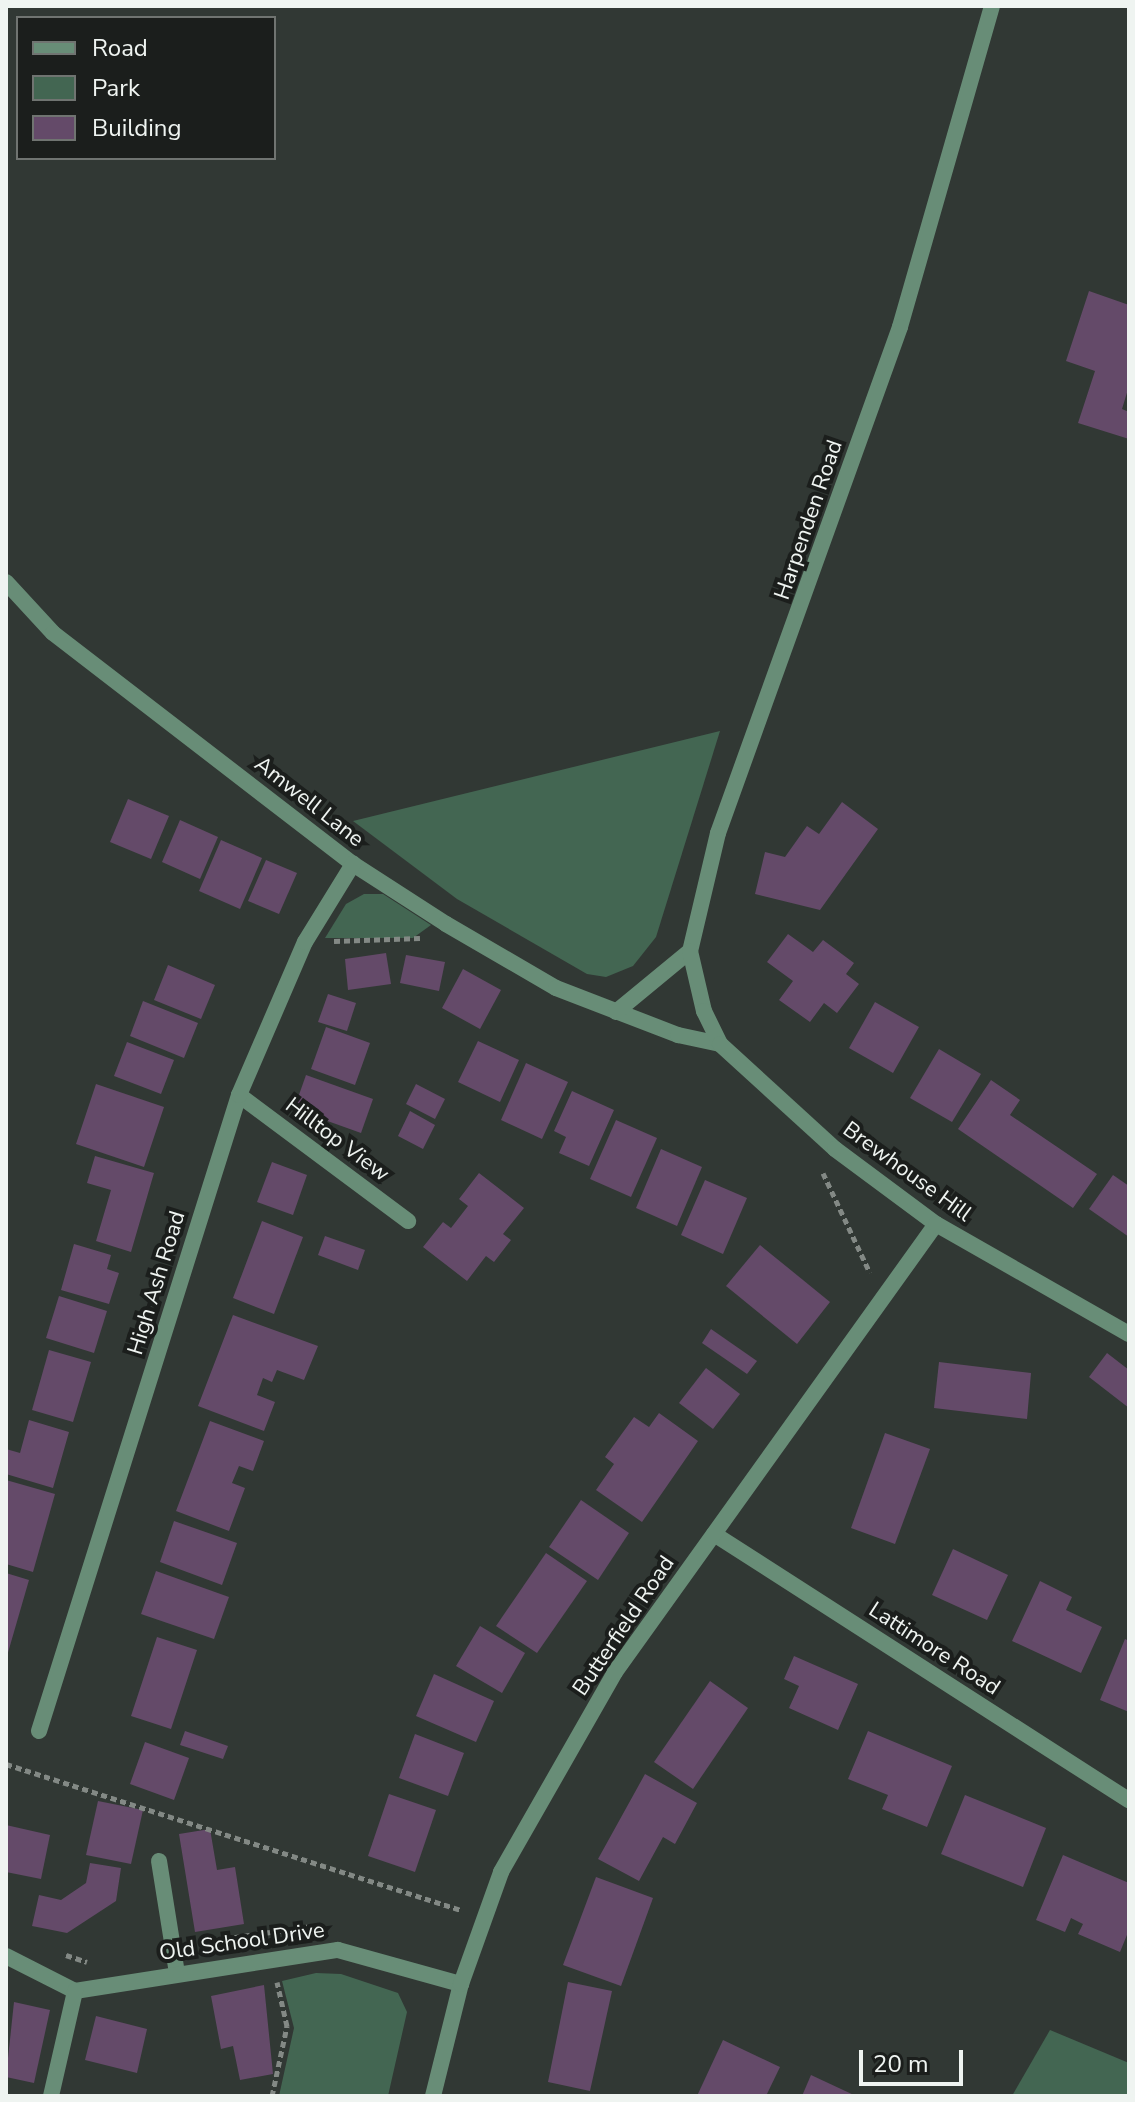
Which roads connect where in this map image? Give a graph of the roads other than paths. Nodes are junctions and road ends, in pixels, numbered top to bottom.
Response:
1 (992, 6) edge
2 (6, 582) edge
3 (353, 864) junction
4 (690, 951) junction
5 (616, 1012) junction
6 (720, 1044) junction
7 (239, 1095) junction
8 (408, 1221) dead end
9 (936, 1224) junction
10 (1129, 1334) edge
11 (714, 1534) junction
12 (39, 1731) dead end
13 (1129, 1800) edge
14 (159, 1861) dead end
15 (6, 1956) edge
16 (177, 1974) junction
17 (461, 1984) junction
18 (75, 1991) junction
19 (51, 2096) edge
20 (433, 2096) edge

1 - 4 street, Harpenden Road
2 - 3 street, Amwell Lane
3 - 5 street, Amwell Lane
3 - 7 street, High Ash Road
4 - 5 street
4 - 6 street, Harpenden Road
5 - 6 street, Amwell Lane
6 - 9 street, Brewhouse Hill
7 - 8 street, Hilltop View
7 - 12 street, High Ash Road
9 - 10 street, Brewhouse Hill
9 - 11 street, Butterfield Road
11 - 13 street, Lattimore Road
11 - 17 street, Butterfield Road
14 - 16 street
15 - 18 street
16 - 17 street, Old School Drive
16 - 18 street, Old School Drive
17 - 20 street, Butterfield Road
18 - 19 street

